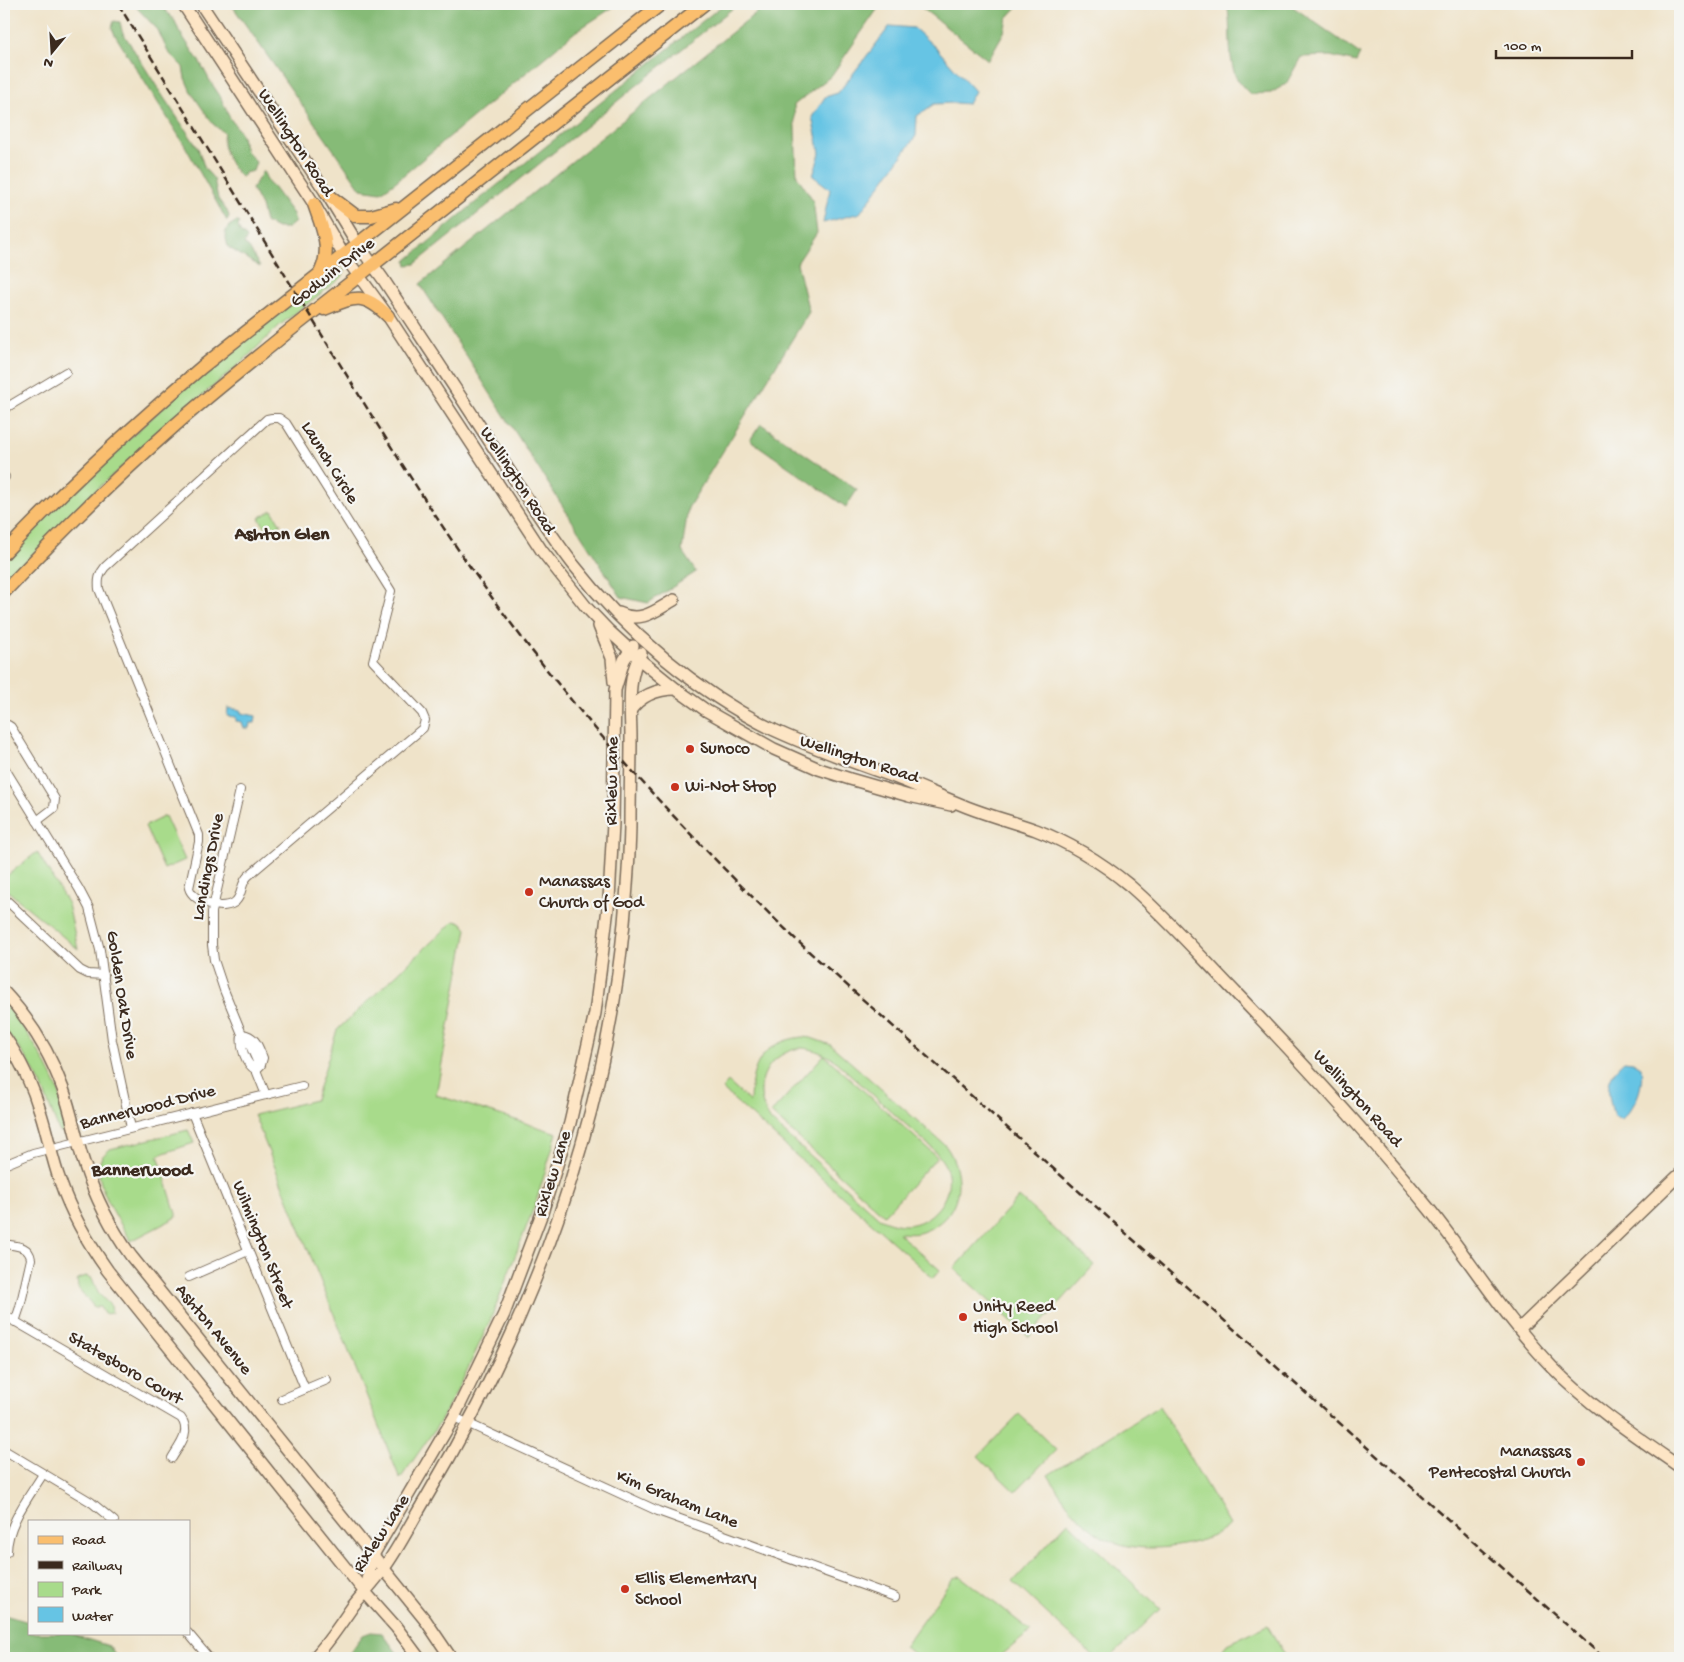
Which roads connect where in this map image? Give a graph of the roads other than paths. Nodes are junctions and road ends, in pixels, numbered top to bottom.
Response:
1 (183, 4) edge
2 (201, 4) edge
3 (660, 4) edge
4 (704, 4) edge
5 (327, 194) junction
6 (314, 204) junction
7 (405, 206) junction
8 (357, 243) junction
9 (343, 254) junction
10 (373, 265) junction
11 (320, 273) junction
12 (359, 276) junction
13 (310, 315) junction
14 (388, 316) junction
15 (66, 372) dead end
16 (4, 409) edge
17 (4, 553) edge
18 (4, 592) edge
19 (674, 600) dead end
20 (587, 608) junction
21 (614, 611) junction
22 (644, 640) junction
23 (634, 654) junction
24 (676, 689) junction
25 (615, 690) junction
26 (630, 711) junction
27 (4, 726) edge
28 (4, 767) edge
29 (240, 790) dead end
30 (968, 807) junction
31 (37, 821) junction
32 (4, 898) edge
33 (214, 905) junction
34 (104, 975) junction
35 (4, 992) edge
36 (242, 1034) junction
37 (4, 1036) edge
38 (256, 1070) junction
39 (302, 1086) dead end
40 (266, 1094) junction
41 (192, 1113) junction
42 (131, 1128) junction
43 (78, 1141) junction
44 (50, 1148) junction
45 (4, 1165) edge
46 (1680, 1174) edge
47 (4, 1244) edge
48 (248, 1251) junction
49 (188, 1277) dead end
50 (4, 1315) edge
51 (15, 1322) junction
52 (1519, 1329) junction
53 (327, 1380) dead end
54 (305, 1389) junction
55 (282, 1399) dead end
56 (454, 1417) junction
57 (469, 1424) junction
58 (4, 1450) edge
59 (172, 1458) dead end
60 (1680, 1467) edge
61 (43, 1474) junction
62 (113, 1520) edge
63 (7, 1552) dead end
64 (373, 1555) junction
65 (384, 1568) junction
66 (364, 1591) junction
67 (895, 1597) dead end
68 (189, 1634) edge
69 (208, 1658) edge
70 (314, 1658) edge
71 (419, 1658) edge
72 (451, 1658) edge

1 - 6 main road, Wellington Road
2 - 5 main road, Wellington Road
3 - 7 main road, Godwin Drive
4 - 10 main road, Godwin Drive
5 - 7 main road
5 - 8 main road, Wellington Road
6 - 9 main road, Wellington Road
6 - 11 main road
7 - 8 main road, Godwin Drive
8 - 9 main road, Godwin Drive
8 - 10 main road, Wellington Road
9 - 11 main road, Godwin Drive
9 - 12 main road, Wellington Road
10 - 12 main road, Godwin Drive
10 - 21 main road, Wellington Road
11 - 17 main road, Godwin Drive
12 - 13 main road, Godwin Drive
12 - 14 main road, Wellington Road
13 - 14 main road
13 - 18 main road, Godwin Drive
14 - 20 main road, Wellington Road
15 - 16 street
19 - 21 main road
20 - 23 main road, Wellington Road
20 - 25 main road
21 - 22 main road, Wellington Road
22 - 23 main road, Rixlew Lane
22 - 30 main road, Wellington Road
23 - 24 main road, Wellington Road
23 - 25 main road, Rixlew Lane
23 - 26 main road, Rixlew Lane
24 - 26 main road
24 - 30 main road, Wellington Road
25 - 56 main road, Rixlew Lane
26 - 57 main road, Rixlew Lane
27 - 31 street
28 - 31 street, Golden Oak Drive
29 - 33 street, Landings Drive
30 - 52 main road, Wellington Road
31 - 34 street, Golden Oak Drive
32 - 34 street
33 - 33 street, Launch Circle
33 - 36 street, Landings Drive
34 - 42 street, Golden Oak Drive
35 - 43 main road, Ashton Avenue
36 - 38 street, Landings Drive
36 - 38 street, Landings Drive
37 - 44 main road
38 - 40 street, Landings Drive
39 - 40 street, Bannerwood Drive
40 - 41 street, Bannerwood Drive
41 - 42 street, Bannerwood Drive
41 - 48 street, Wilmington Street
42 - 43 street, Bannerwood Drive
43 - 44 street, Bannerwood Drive
43 - 64 main road, Ashton Avenue
44 - 45 street, Bannerwood Drive
44 - 66 main road
46 - 52 main road
47 - 51 street
48 - 49 street
48 - 54 street, Wilmington Street
50 - 51 street, Statesboro Court
51 - 59 street, Statesboro Court
52 - 60 main road, Wellington Road
53 - 54 street
54 - 55 street
56 - 57 street, Kim Graham Lane
56 - 64 main road, Rixlew Lane
57 - 65 main road, Rixlew Lane
57 - 67 street, Kim Graham Lane
58 - 61 street
61 - 62 street
61 - 63 street
64 - 65 main road, Ashton Avenue
64 - 66 main road, Rixlew Lane
65 - 66 main road, Rixlew Lane
65 - 72 main road, Ashton Avenue
66 - 70 main road, Rixlew Lane
66 - 71 main road
68 - 69 street

